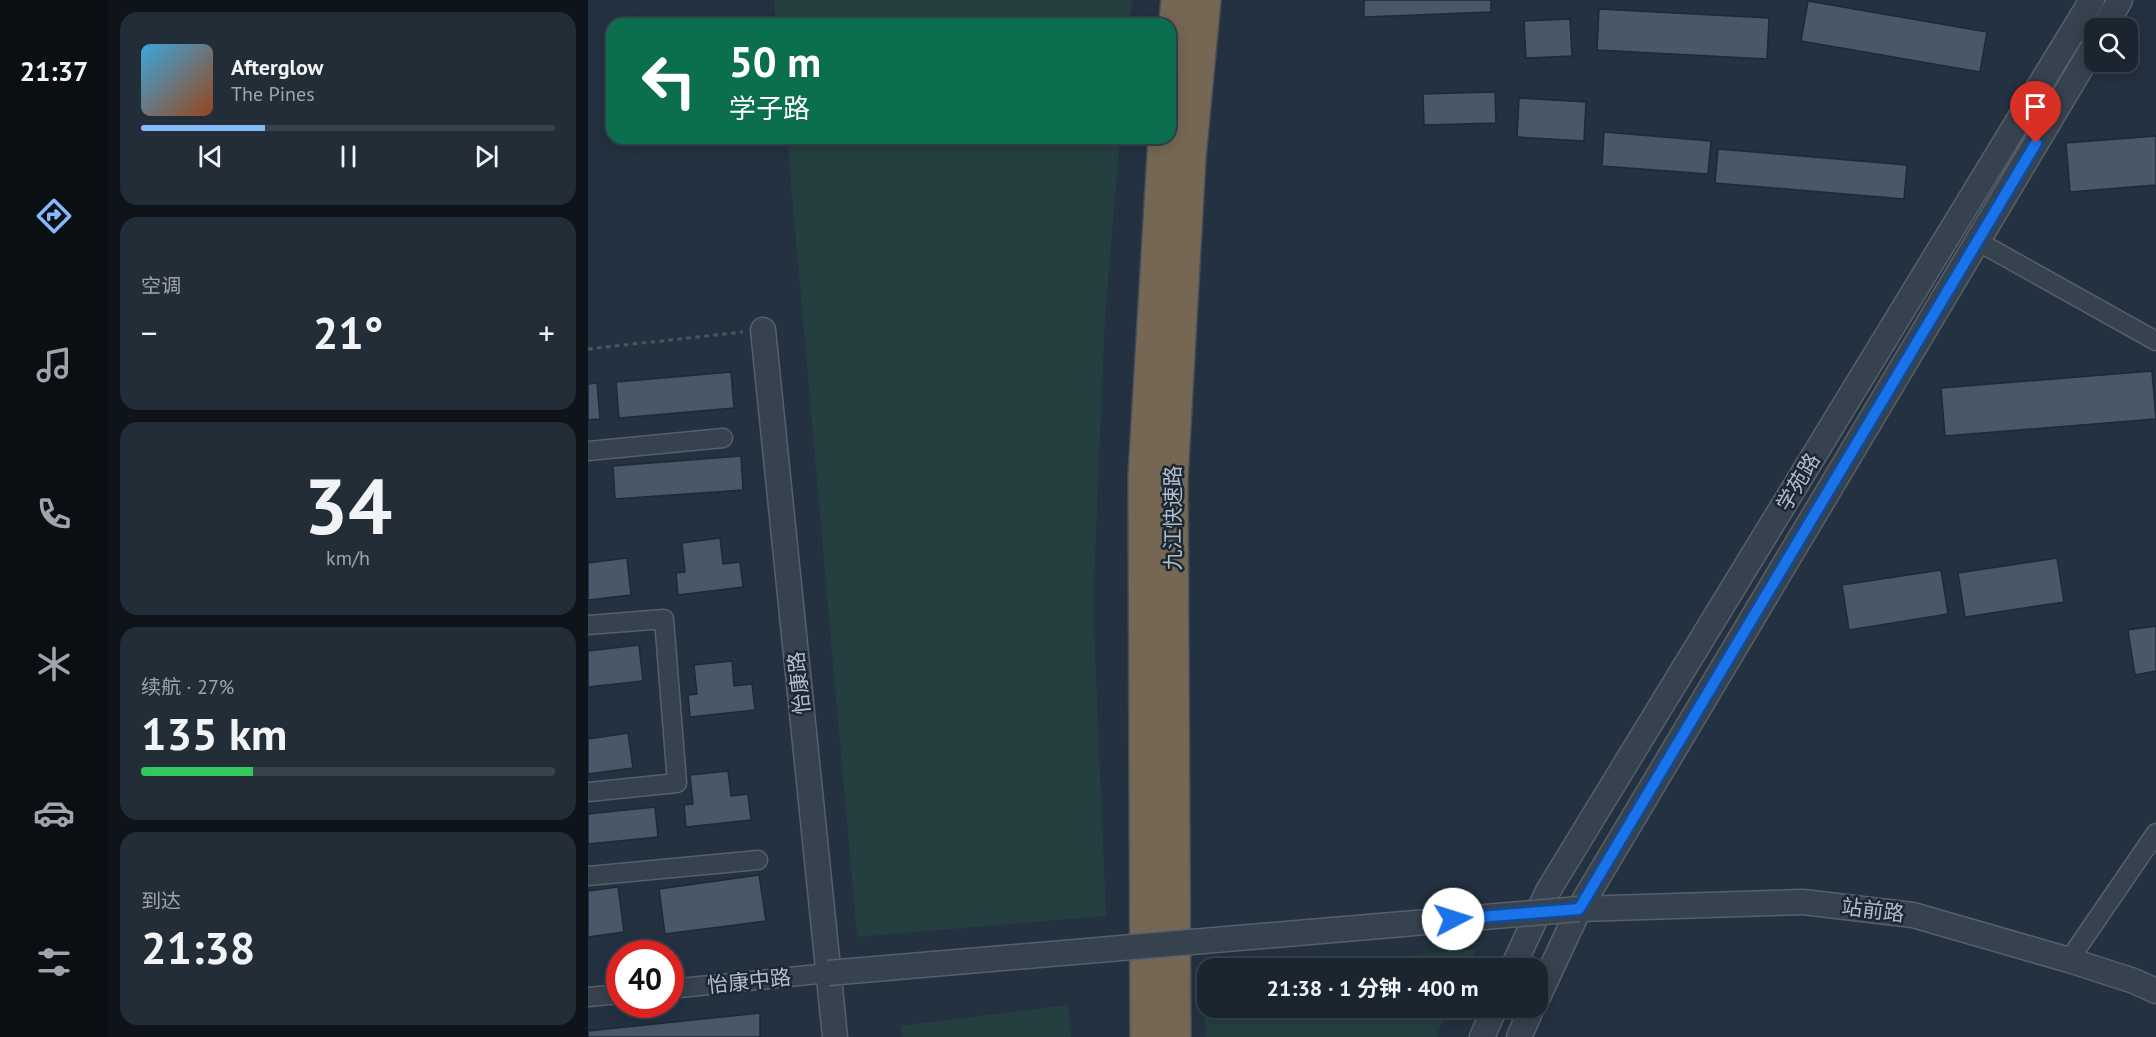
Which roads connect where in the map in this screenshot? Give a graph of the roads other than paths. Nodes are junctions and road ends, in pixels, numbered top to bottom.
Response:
1 (1178, 0) edge
2 (1204, 0) edge
3 (2092, 0) edge
4 (1176, 20) edge
5 (2084, 63) edge
6 (1165, 144) edge
7 (1977, 241) junction
8 (763, 330) road end
9 (2156, 341) edge
10 (723, 438) dead end
11 (588, 451) edge
12 (588, 625) edge
13 (588, 792) edge
14 (2156, 833) edge
15 (758, 860) dead end
16 (588, 876) edge
17 (1579, 909) junction
18 (1517, 958) edge
19 (2069, 960) junction
20 (828, 973) junction
21 (1548, 976) edge
22 (684, 988) edge
23 (2156, 991) edge
24 (606, 995) edge
25 (588, 997) edge
26 (1491, 1018) edge
27 (1528, 1018) edge
28 (835, 1037) edge
29 (1147, 1037) edge
30 (1174, 1037) edge
31 (1482, 1037) edge
32 (1519, 1037) edge

1 - 4 highway
2 - 30 highway, 九江快速路
3 - 18 street, 学苑路
5 - 7 street
6 - 29 highway, 九江快速路
7 - 9 street
7 - 17 street
8 - 20 street, 怡康路
10 - 11 street
12 - 13 street
14 - 19 street
15 - 16 street
17 - 19 street, 站前路
17 - 20 street, 站前路, bridge
17 - 21 street
19 - 23 street, 站前路
20 - 22 street, 怡康中路
20 - 28 street, 怡康路
24 - 25 street
26 - 31 street
27 - 32 street

